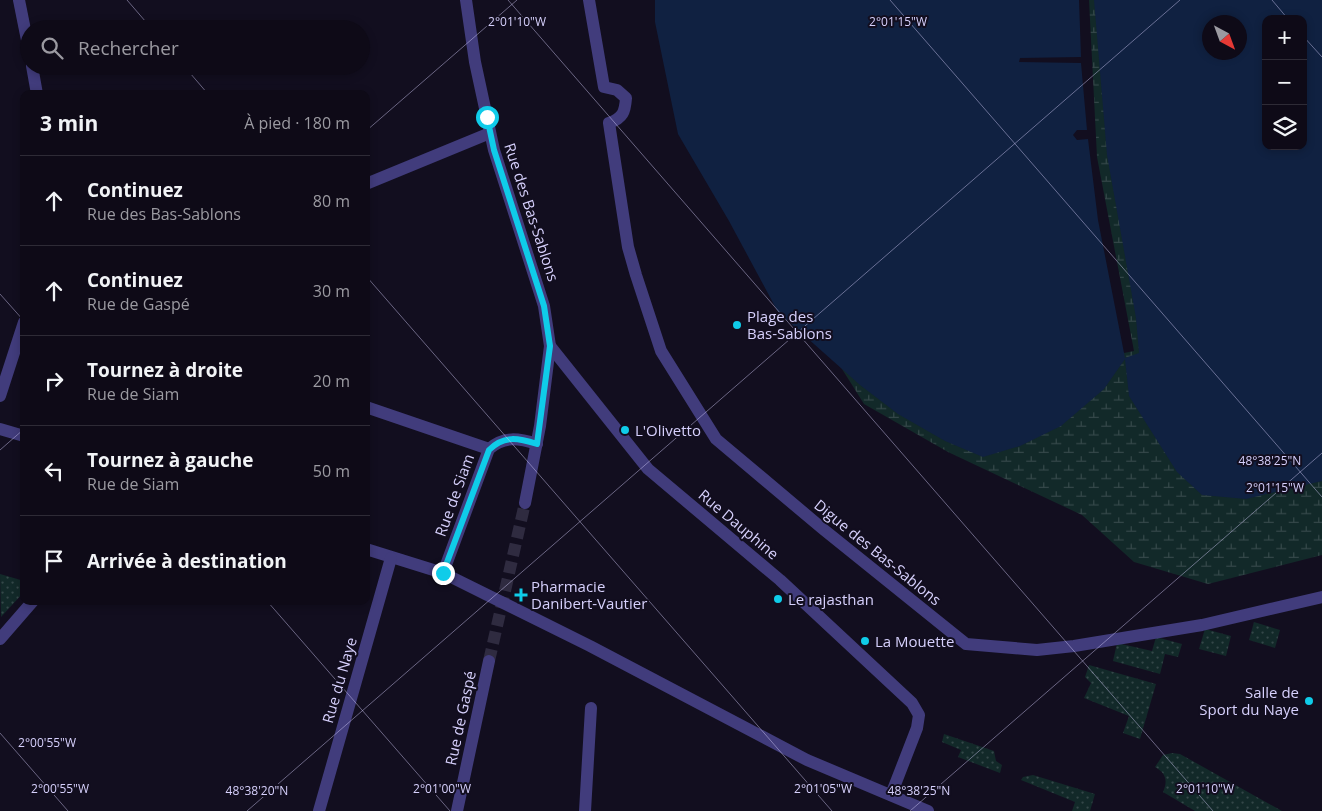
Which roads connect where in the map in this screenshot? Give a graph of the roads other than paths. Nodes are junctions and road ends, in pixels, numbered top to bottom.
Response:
1 (19, 0) edge
2 (466, 0) edge
3 (589, 0) edge
4 (23, 20) edge
5 (34, 75) edge
6 (36, 90) edge
7 (490, 133) junction
8 (370, 182) edge
9 (20, 334) edge
10 (550, 346) junction
11 (0, 396) edge
12 (370, 408) edge
13 (0, 429) edge
14 (20, 435) edge
15 (537, 444) junction
16 (489, 450) junction
17 (525, 503) tunnel mouth
18 (370, 550) edge
19 (391, 558) junction
20 (443, 573) junction
21 (1322, 597) edge
22 (30, 605) edge
23 (0, 639) edge
24 (489, 661) tunnel mouth
25 (591, 708) dead end
26 (891, 795) junction
27 (319, 811) edge
28 (457, 811) edge
29 (585, 811) edge
30 (928, 811) edge

1 - 4 street
2 - 7 street, Rue des Bas-Sablons
3 - 21 street, Digue des Bas-Sablons
5 - 6 street
7 - 8 street
7 - 10 street, Rue des Bas-Sablons
9 - 11 street
10 - 15 street
10 - 26 street, Rue Dauphine
12 - 16 street
13 - 14 street
15 - 16 street, Rue de Siam
15 - 17 street
16 - 20 street, Rue de Siam
18 - 19 street
19 - 20 street
19 - 27 street, Rue du Naye
20 - 26 street
22 - 23 street
24 - 28 street, Rue de Gaspé
25 - 29 street
26 - 30 street

